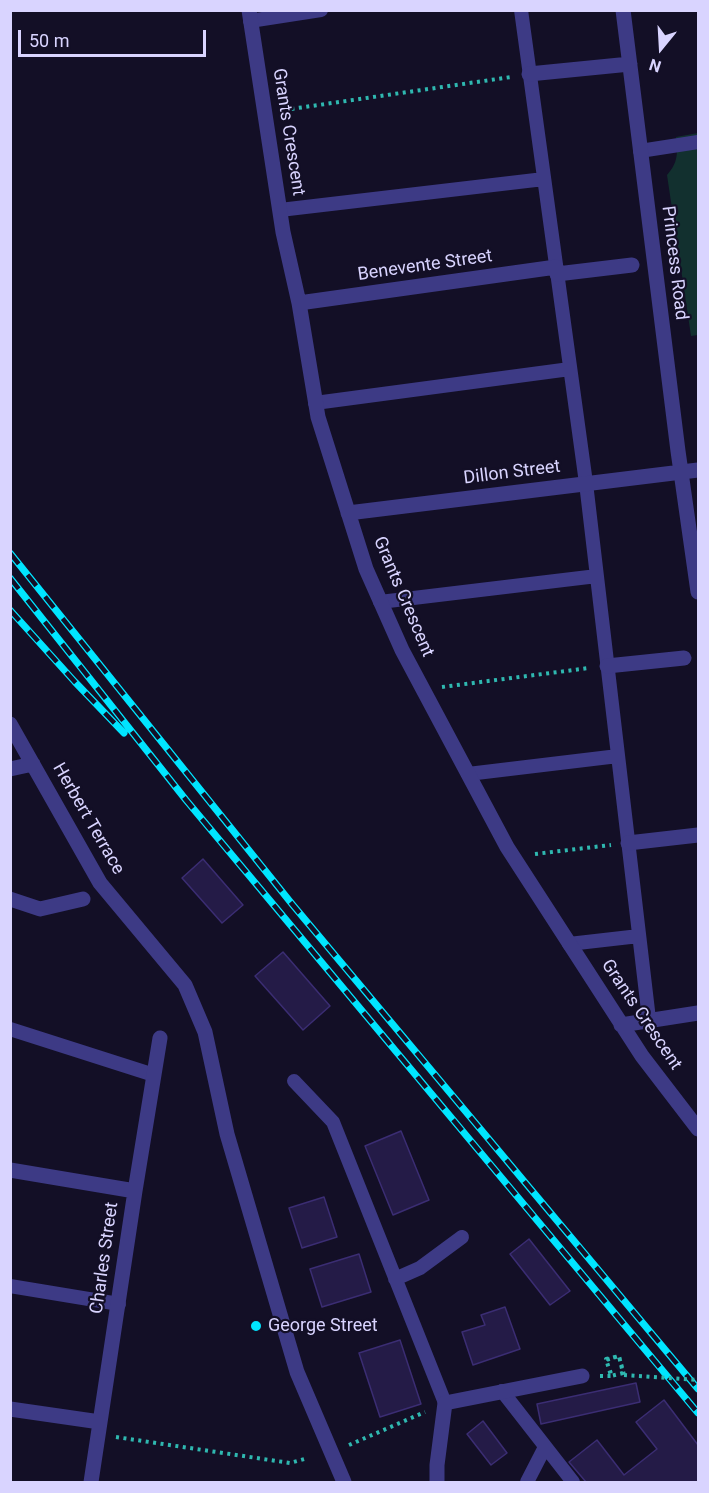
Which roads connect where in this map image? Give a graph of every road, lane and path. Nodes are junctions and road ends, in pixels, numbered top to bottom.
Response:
1 (321, 10) edge
2 (521, 10) edge
3 (623, 10) edge
4 (250, 16) edge
5 (630, 64) junction
6 (529, 74) junction
7 (265, 112) junction
8 (699, 142) edge
9 (640, 151) junction
10 (544, 179) junction
11 (280, 210) junction
12 (632, 265) dead end
13 (556, 271) junction
14 (299, 303) junction
15 (570, 369) junction
16 (315, 403) junction
17 (699, 470) edge
18 (681, 472) junction
19 (586, 483) junction
20 (348, 513) junction
21 (597, 576) junction
22 (699, 592) edge
23 (380, 602) junction
24 (684, 658) dead end
25 (607, 666) junction
26 (423, 689) junction
27 (10, 724) edge
28 (618, 756) junction
29 (33, 764) junction
30 (10, 769) edge
31 (468, 774) junction
32 (699, 835) edge
33 (628, 843) junction
34 (513, 857) junction
35 (10, 899) edge
36 (83, 899) dead end
37 (639, 936) junction
38 (569, 944) junction
39 (699, 1013) edge
40 (649, 1019) junction
41 (621, 1024) junction
42 (10, 1029) edge
43 (160, 1038) dead end
44 (154, 1075) junction
45 (294, 1081) dead end
46 (699, 1129) edge
47 (10, 1170) edge
48 (135, 1191) junction
49 (462, 1236) dead end
50 (395, 1279) junction
51 (10, 1286) edge
52 (119, 1304) junction
53 (582, 1376) dead end
54 (612, 1376) dead end
55 (699, 1380) edge
56 (501, 1391) junction
57 (444, 1403) junction
58 (10, 1409) edge
59 (99, 1428) junction
60 (344, 1447) dead end
61 (545, 1447) junction
62 (308, 1458) dead end
63 (91, 1482) edge
64 (344, 1482) edge
65 (437, 1482) edge
66 (527, 1482) edge
67 (573, 1482) edge

1 - 4 lane
2 - 6 lane
3 - 5 street, Princess Road
4 - 7 street, Grants Crescent
5 - 6 street
5 - 9 street, Princess Road
6 - 7 path
6 - 10 lane
7 - 11 street, Grants Crescent
8 - 9 lane
9 - 18 street, Princess Road
10 - 11 lane
10 - 13 lane
11 - 14 street, Grants Crescent
12 - 13 street, Benevente Street
13 - 14 street, Benevente Street
13 - 15 lane
14 - 16 street, Grants Crescent
15 - 16 lane
15 - 19 lane
16 - 20 street, Grants Crescent
17 - 18 street, Dillon Street
18 - 19 street, Dillon Street
18 - 22 street, Princess Road
19 - 20 street, Dillon Street
19 - 21 lane
20 - 23 street, Grants Crescent
21 - 23 lane
21 - 25 lane
23 - 26 street, Grants Crescent
24 - 25 street
25 - 26 path
25 - 28 lane
26 - 31 street, Grants Crescent
27 - 29 street, Herbert Terrace
28 - 31 lane
28 - 33 lane
29 - 30 street
29 - 64 street, Herbert Terrace
31 - 34 street, Grants Crescent
32 - 33 street
33 - 34 path
33 - 37 lane
34 - 38 street, Grants Crescent
35 - 36 street
37 - 38 lane
37 - 40 lane
38 - 41 street, Grants Crescent
39 - 40 street
40 - 41 street
41 - 46 street, Grants Crescent
42 - 44 lane
43 - 44 street, Charles Street
44 - 48 street, Charles Street
45 - 50 lane
47 - 48 street
48 - 52 street, Charles Street
49 - 50 lane
50 - 57 lane
51 - 52 lane
52 - 59 street, Charles Street
53 - 56 street
54 - 55 path, bridge
56 - 57 street
56 - 61 lane
57 - 60 path
57 - 65 street
58 - 59 street
59 - 62 path
59 - 63 street, Charles Street
61 - 66 lane
61 - 67 lane

